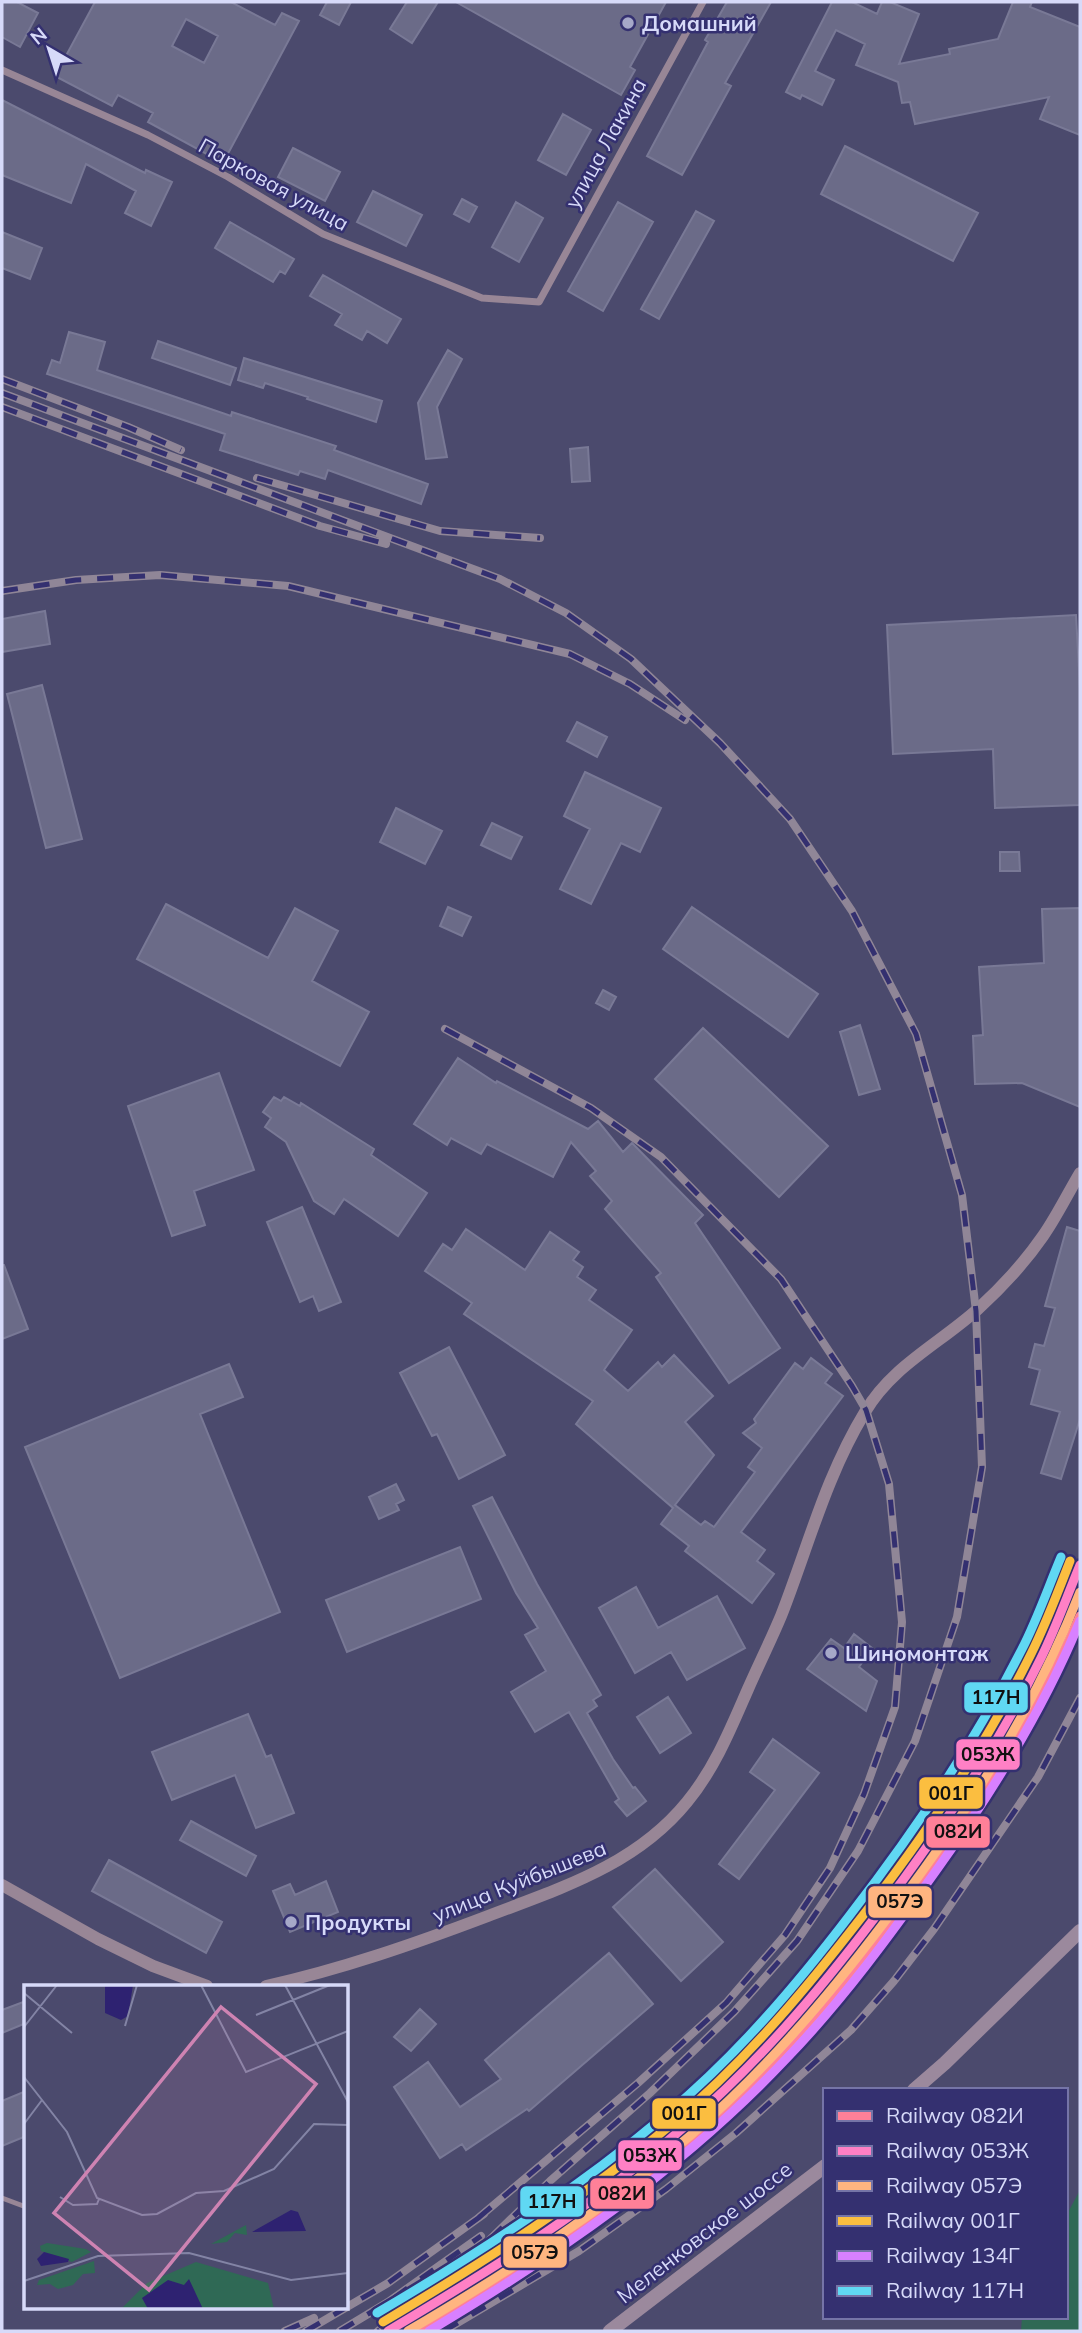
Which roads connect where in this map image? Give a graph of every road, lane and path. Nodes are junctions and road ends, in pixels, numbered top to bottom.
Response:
1 (703, 2) edge
2 (2, 70) edge
3 (538, 302) joint
4 (1080, 1172) edge
5 (2, 1885) edge
6 (1080, 1931) edge
7 (204, 1985) edge
8 (272, 1985) edge
9 (916, 2088) edge
10 (823, 2168) edge
11 (2, 2199) edge
12 (24, 2206) edge
13 (610, 2331) edge

1 - 3 street, улица Лакина
2 - 3 street, Парковая улица
4 - 8 street, улица Куйбышева
5 - 7 street
6 - 9 main road
10 - 13 main road, Меленковское шоссе
11 - 12 lane

